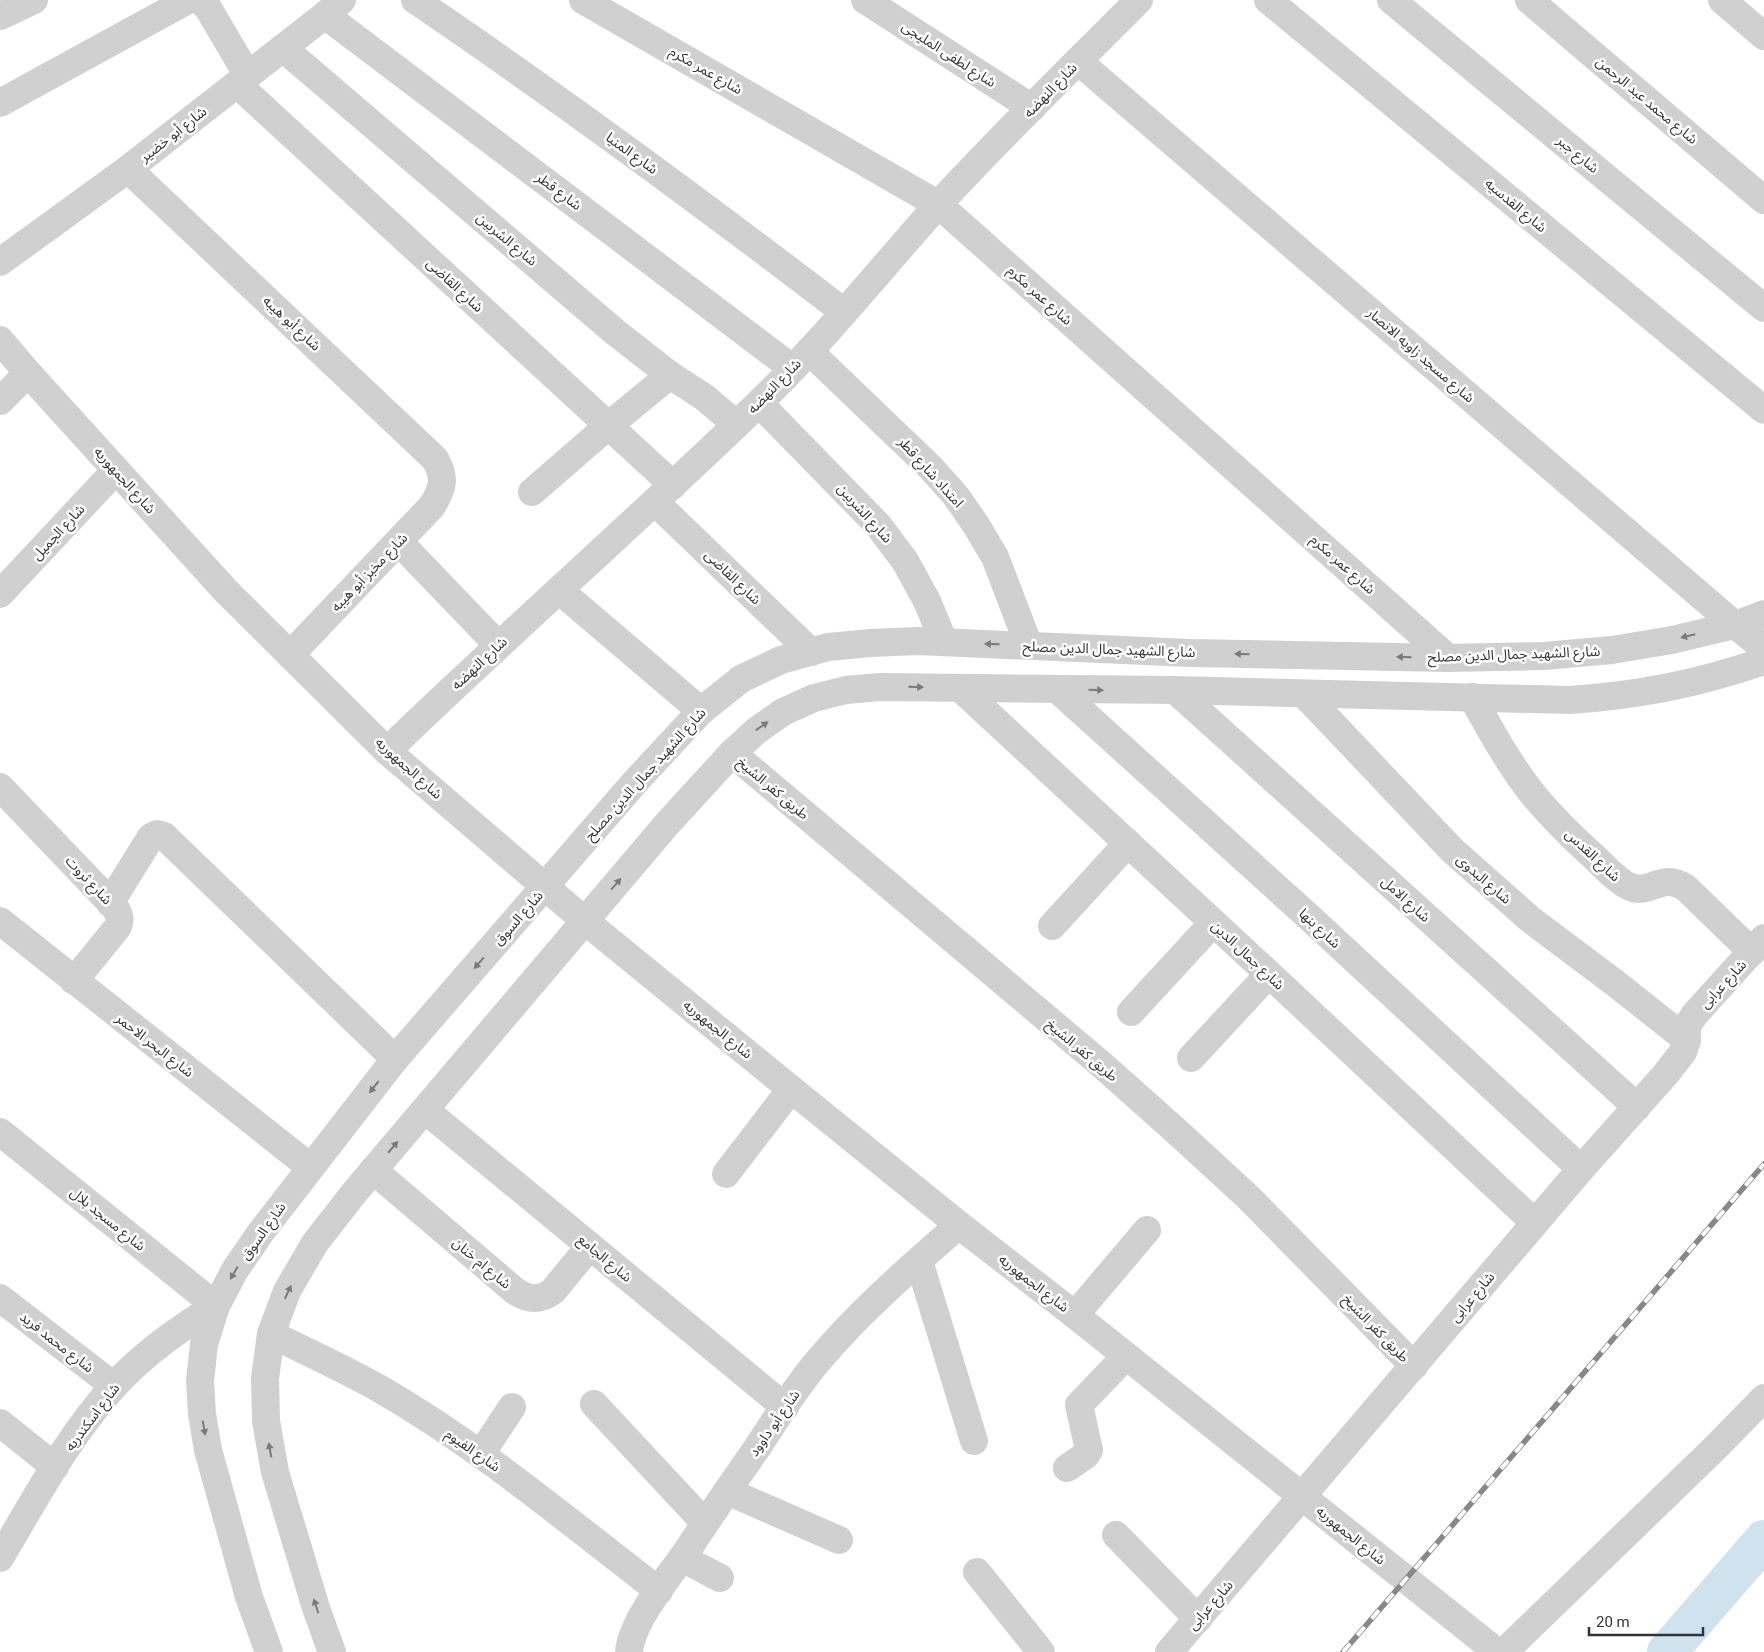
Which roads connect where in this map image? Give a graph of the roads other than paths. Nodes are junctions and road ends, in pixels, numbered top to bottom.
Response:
1 (34, 0) edge
2 (188, 0) edge
3 (200, 0) edge
4 (415, 0) edge
5 (583, 0) edge
6 (865, 0) edge
7 (1139, 0) edge
8 (1268, 0) edge
9 (1391, 0) edge
10 (1530, 0) edge
11 (1722, 0) edge
12 (334, 8) edge
13 (0, 16) edge
14 (1764, 36) edge
15 (283, 48) junction
16 (1078, 61) junction
17 (243, 80) junction
18 (0, 103) edge
19 (1032, 108) junction
20 (128, 169) junction
21 (1764, 200) edge
22 (939, 204) junction
23 (0, 262) edge
24 (1764, 308) edge
25 (844, 312) junction
26 (0, 340) edge
27 (801, 359) junction
28 (28, 373) junction
29 (670, 375) junction
30 (0, 401) edge
31 (759, 403) junction
32 (1764, 410) edge
33 (736, 424) junction
34 (608, 426) junction
35 (116, 470) junction
36 (441, 484) joint
37 (532, 492) dead end
38 (664, 494) junction
39 (399, 542) junction
40 (559, 590) junction
41 (0, 594) edge
42 (1764, 614) edge
43 (1735, 625) junction
44 (944, 642) junction
45 (498, 646) junction
46 (1029, 646) junction
47 (1764, 648) edge
48 (811, 652) junction
49 (290, 655) junction
50 (1448, 658) junction
51 (1764, 661) edge
52 (960, 688) junction
53 (1057, 689) junction
54 (1175, 690) junction
55 (1304, 694) junction
56 (1472, 697) junction
57 (700, 711) junction
58 (387, 750) junction
59 (732, 753) junction
60 (0, 787) edge
61 (1128, 843) junction
62 (545, 886) junction
63 (110, 902) junction
64 (585, 920) junction
65 (0, 921) edge
66 (1214, 923) junction
67 (1052, 926) dead end
68 (1758, 945) edge
69 (1269, 974) junction
70 (74, 981) junction
71 (1130, 1012) dead end
72 (1687, 1040) junction
73 (1191, 1058) dead end
74 (395, 1060) junction
75 (791, 1089) junction
76 (1637, 1107) junction
77 (425, 1110) junction
78 (0, 1132) edge
79 (310, 1167) junction
80 (1581, 1169) junction
81 (373, 1170) junction
82 (726, 1174) dead end
83 (1535, 1223) junction
84 (959, 1225) junction
85 (1147, 1230) dead end
86 (590, 1246) junction
87 (919, 1261) junction
88 (0, 1298) edge
89 (216, 1306) junction
90 (1075, 1314) junction
91 (271, 1334) junction
92 (1126, 1356) junction
93 (1414, 1366) junction
94 (114, 1386) junction
95 (1764, 1398) edge
96 (594, 1404) dead end
97 (512, 1407) dead end
98 (785, 1407) junction
99 (0, 1422) edge
100 (974, 1441) dead end
101 (481, 1454) junction
102 (56, 1467) junction
103 (1067, 1468) dead end
104 (727, 1491) junction
105 (1303, 1496) junction
106 (706, 1523) junction
107 (1116, 1535) dead end
108 (839, 1540) dead end
109 (0, 1558) edge
110 (682, 1558) junction
111 (977, 1572) dead end
112 (720, 1578) dead end
113 (660, 1591) junction
114 (1198, 1619) junction
115 (269, 1652) edge
116 (332, 1652) edge
117 (630, 1652) edge
118 (1041, 1652) edge
119 (1170, 1652) edge
120 (1497, 1652) edge
121 (1504, 1652) edge

1 - 13 street
2 - 18 street
3 - 17 street, شارع القاضى
4 - 25 street, شارع المنيا
5 - 22 street, شارع عمر مكرم
6 - 19 street, شارع لطفى المليجى
7 - 16 street, شارع النهضه
8 - 32 street, شارع القدسيه
9 - 24 street, شارع جبر
10 - 21 street, شارع محمد عبد الرحمن
11 - 14 street
12 - 15 street, شارع أبو خضير
12 - 27 street, شارع قطر
15 - 17 street, شارع أبو خضير
15 - 29 street, شارع الشربين
16 - 19 street, شارع النهضه
16 - 43 street, شارع مسجد زاويه الانصار
17 - 20 street, شارع أبو خضير
17 - 34 street, شارع القاضى
19 - 22 street, شارع النهضه
20 - 23 street, شارع أبو خضير
20 - 36 street, شارع أبو هيبه
22 - 25 street, شارع النهضه
22 - 50 street, شارع عمر مكرم
25 - 27 street, شارع النهضه
26 - 28 street, شارع الجمهوريه
27 - 31 street, شارع النهضه
27 - 46 street, امتداد شارع قطر
28 - 30 street
28 - 35 street, شارع الجمهوريه
29 - 33 street, شارع الشربين
29 - 34 street
31 - 33 street, شارع النهضه
31 - 44 street, شارع الشربين
33 - 38 street, شارع النهضه
34 - 37 street
34 - 38 street, شارع القاضى
35 - 41 street, شارع الجميل
35 - 49 street, شارع الجمهوريه
36 - 39 street, شارع مخبز أبو هيبه
38 - 40 street, شارع النهضه
38 - 48 street, شارع القاضى
39 - 45 street
39 - 49 street, شارع مخبز أبو هيبه
40 - 45 street, شارع النهضه
40 - 57 street
42 - 43 street, شارع الشهيد جمال الدين مصلح
43 - 47 street, شارع مسجد زاويه الانصار
43 -> 50 street, شارع الشهيد جمال الدين مصلح
46 -> 44 street, شارع الشهيد جمال الدين مصلح
44 - 48 street, شارع الشهيد جمال الدين مصلح
45 - 58 street, شارع النهضه
50 -> 46 street, شارع الشهيد جمال الدين مصلح
48 - 57 street, شارع الشهيد جمال الدين مصلح
49 - 58 street, شارع الجمهوريه
51 - 56 street
52 - 53 street
59 -> 52 street
52 - 61 street, شارع جمال الدين
53 -> 54 street
53 - 80 street, شارع بنها
54 - 55 street
54 - 76 street, شارع الامل
55 - 56 street
55 - 72 street, شارع البدوى
56 - 68 street, شارع القدس
57 - 62 street, شارع الشهيد جمال الدين مصلح
58 - 62 street, شارع الجمهوريه
64 -> 59 street
59 - 93 street, طريق كفر الشيخ
60 - 63 street, شارع ثروت
61 - 66 street, شارع جمال الدين
61 - 67 street
62 - 64 street, شارع الجمهوريه
62 -> 74 street, شارع السوق
63 - 70 street, شارع ثروت
63 - 74 street
64 - 75 street, شارع الجمهوريه
64 - 77 street
65 - 70 street, شارع البحر الاحمر
66 - 69 street, شارع جمال الدين
66 - 71 street
68 - 72 street, شارع عرابى
69 - 73 street
69 - 83 street, شارع جمال الدين
70 - 79 street, شارع البحر الاحمر
72 - 76 street, شارع عرابى
74 -> 79 street, شارع السوق
75 - 82 street
75 - 84 street, شارع الجمهوريه
76 - 80 street, شارع عرابى
81 -> 77 street
77 - 86 street, شارع الجامع
78 - 89 street, شارع مسجد بلال
79 -> 89 street, شارع السوق
80 - 83 street, شارع عرابى
81 - 86 street, شارع ام خنان
91 -> 81 street
83 - 93 street, شارع عرابى
84 - 87 street, شارع أبو داوود
84 - 90 street, شارع الجمهوريه
85 - 90 street
86 - 98 street, شارع الجامع
87 - 98 street, شارع أبو داوود
87 - 100 street
88 - 94 street, شارع محمد فريد
89 - 94 street, شارع اسكندريه
89 -> 115 street, شارع السوق
90 - 92 street, شارع الجمهوريه
91 - 101 street, شارع الفيوم
116 -> 91 street
92 - 103 street
92 - 105 street, شارع الجمهوريه
93 - 105 street, شارع عرابى
94 - 102 street, شارع اسكندريه
95 - 121 street
96 - 106 street
97 - 101 street
98 - 104 street, شارع أبو داوود
99 - 102 street
101 - 113 street, شارع الفيوم
102 - 109 street, شارع اسكندريه
104 - 106 street, شارع أبو داوود
104 - 108 street
105 - 114 street, شارع عرابى
105 - 120 street, شارع الجمهوريه
106 - 110 street, شارع أبو داوود
107 - 114 street
110 - 112 street
110 - 113 street, شارع أبو داوود
111 - 118 street
113 - 117 street, شارع أبو داوود
114 - 119 street, شارع عرابى

